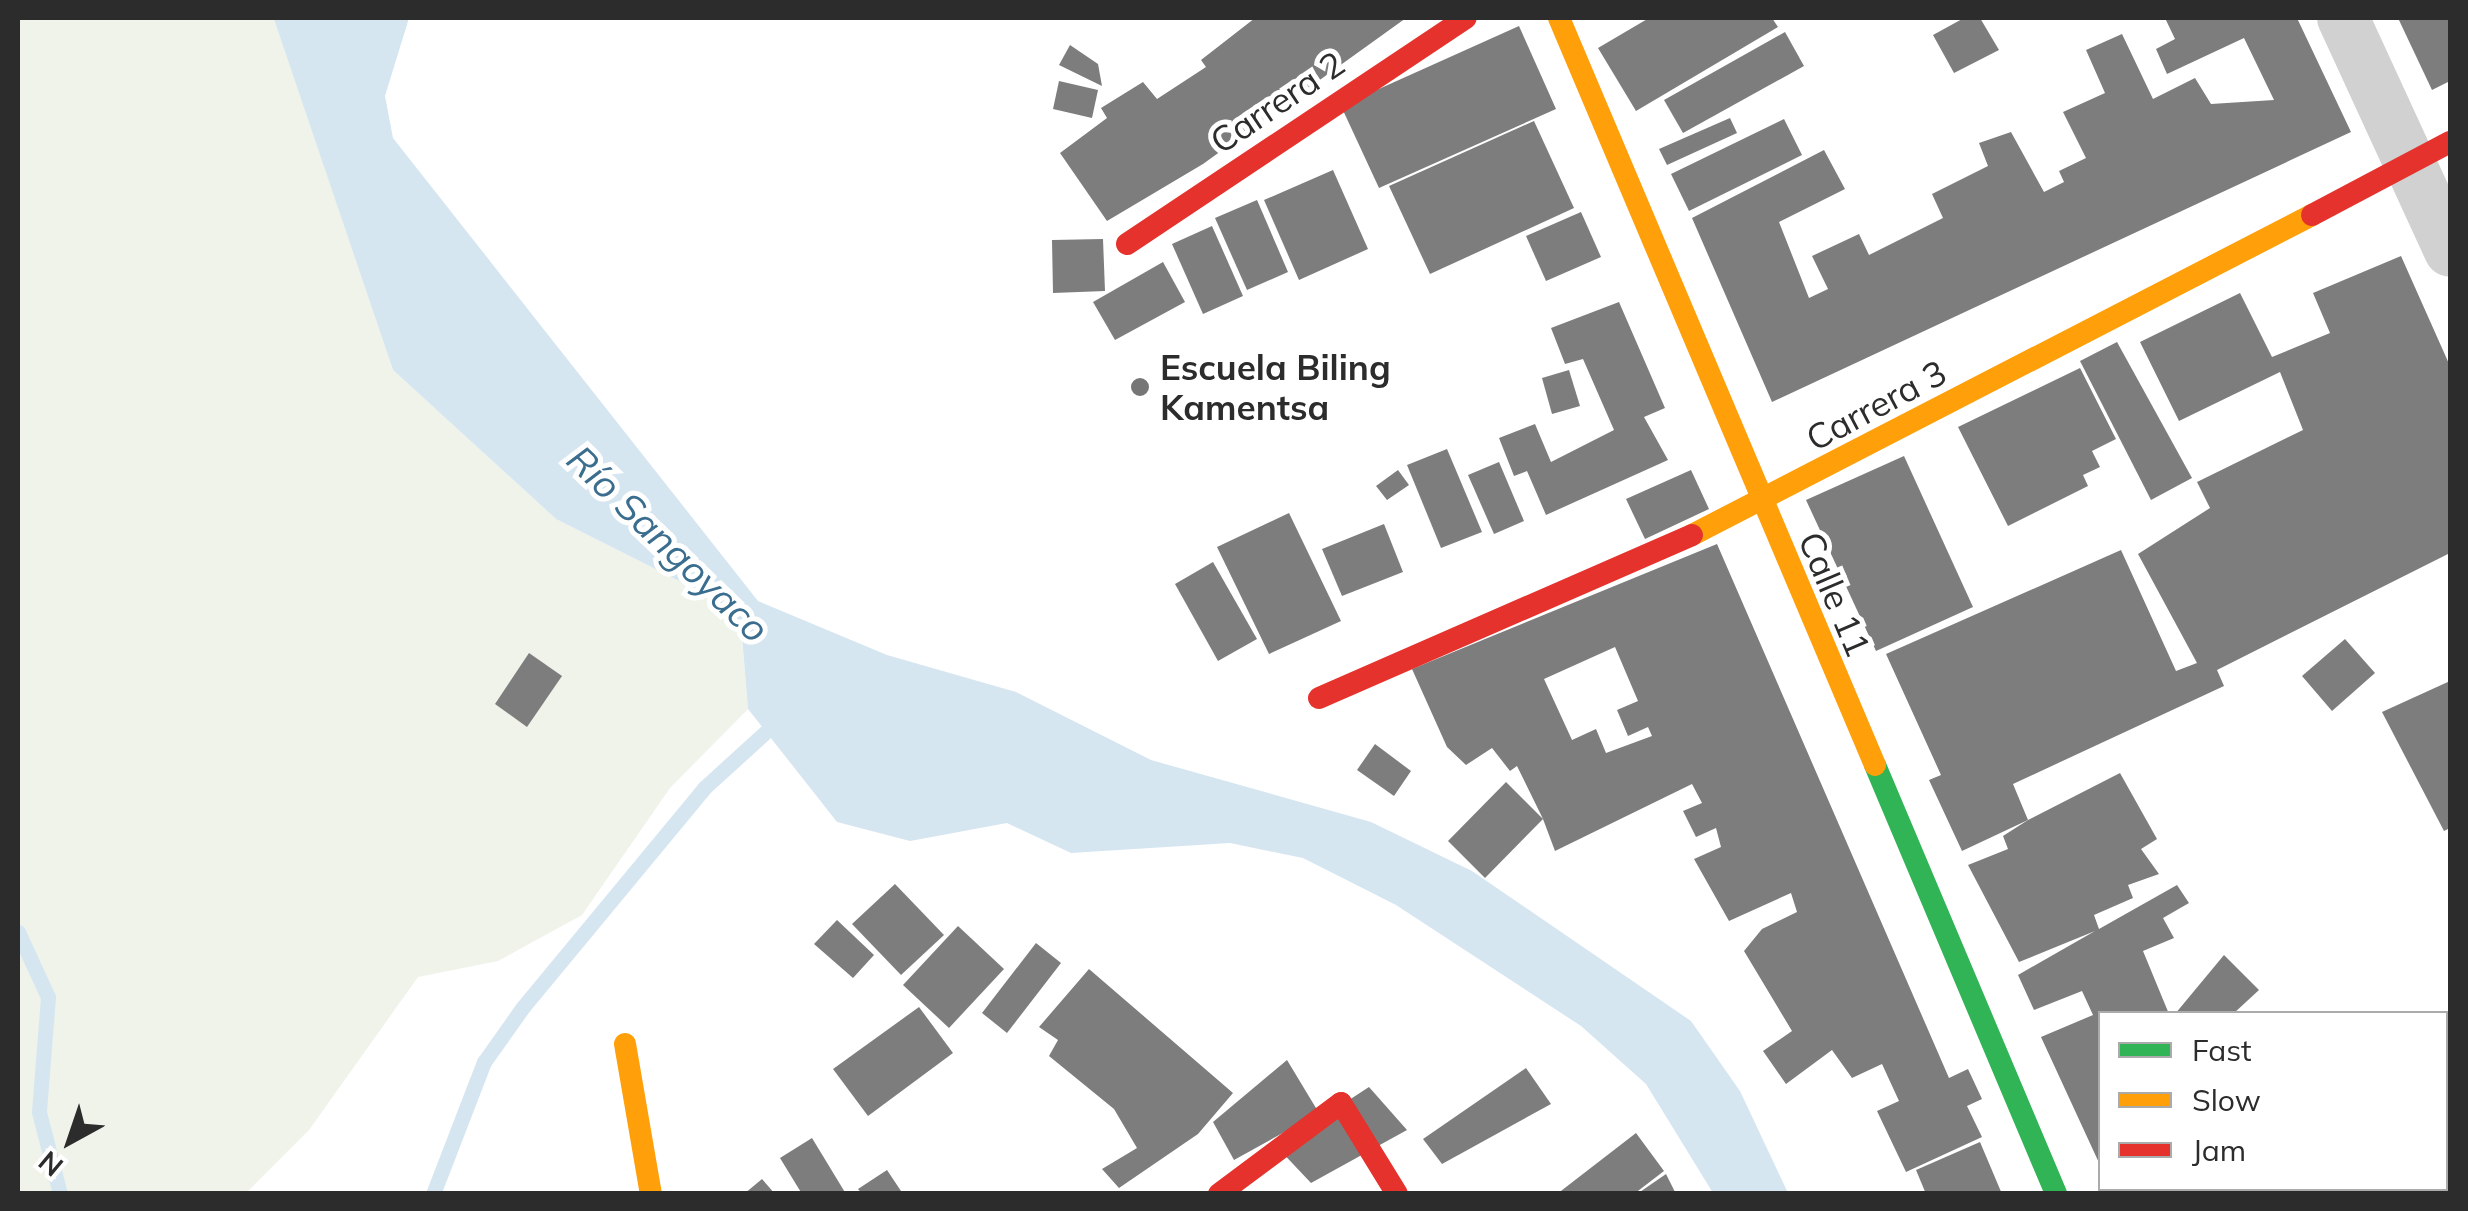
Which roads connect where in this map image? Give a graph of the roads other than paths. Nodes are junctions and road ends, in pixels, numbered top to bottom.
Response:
1 (1466, 18) edge
2 (1559, 18) edge
3 (2343, 18) edge
4 (2430, 152) edge
5 (1127, 244) dead end
6 (2450, 251) edge
7 (1760, 506) junction
8 (1320, 698) dead end
9 (624, 1044) dead end
10 (652, 1194) edge
11 (1219, 1194) edge
12 (1397, 1194) edge
13 (2056, 1194) edge

1 - 5 street, Carrera 2
2 - 7 street, Calle 11
3 - 4 street
4 - 6 street
4 - 7 street, Carrera 3
7 - 8 street, Carrera 3
7 - 13 street, Calle 11
9 - 10 street
11 - 12 street

